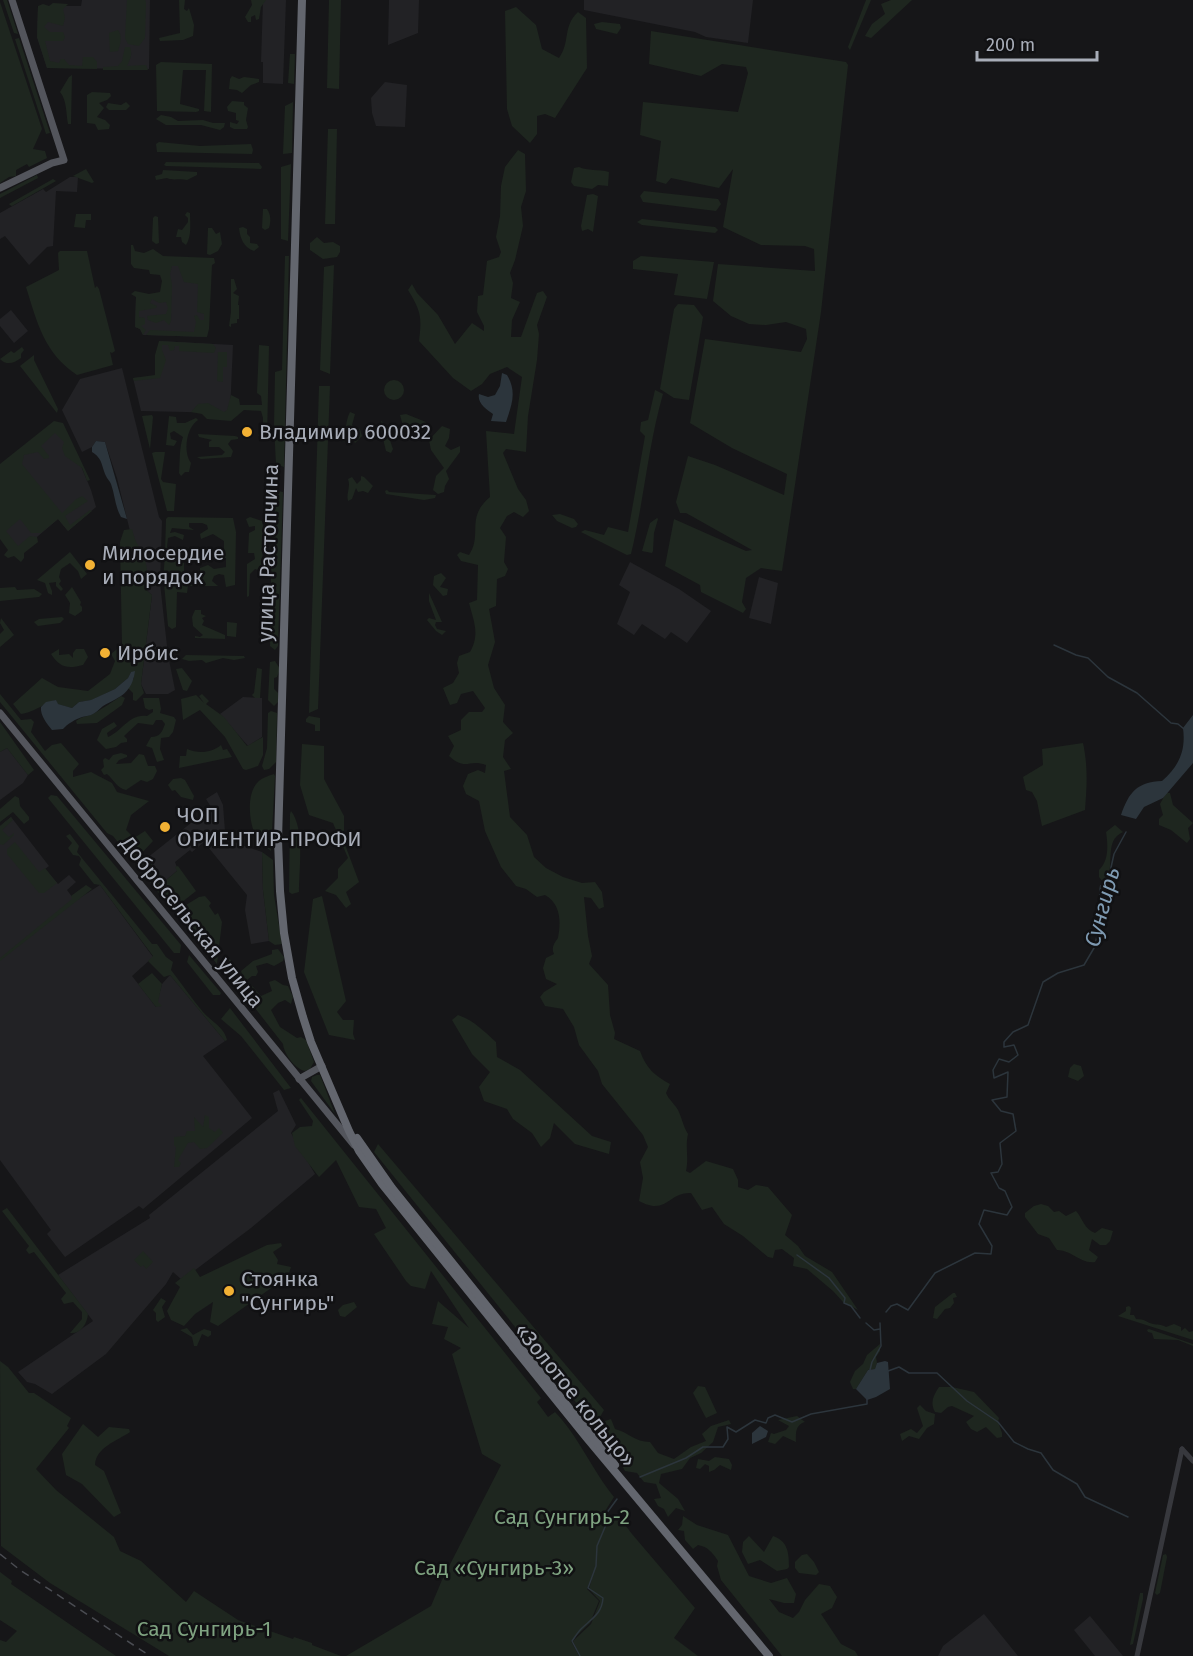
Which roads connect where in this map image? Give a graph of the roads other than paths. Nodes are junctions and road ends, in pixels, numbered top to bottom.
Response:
1 (12, 0) edge
2 (302, 0) edge
3 (307, 0) edge
4 (0, 188) edge
5 (0, 713) edge
6 (322, 1066) junction
7 (299, 1079) junction
8 (339, 1108) junction
9 (328, 1114) junction
10 (359, 1151) junction
11 (410, 1211) joint
12 (1193, 1461) edge
13 (769, 1656) edge
14 (776, 1656) edge
15 (1137, 1656) edge

1 - 4 main road
2 - 6 highway, улица Растопчина
3 - 6 highway, улица Растопчина
5 - 7 main road, Добросельская улица
6 - 7 main road
6 - 8 highway, улица Растопчина
7 - 9 main road, Добросельская улица
8 - 9 main road
8 - 10 highway, улица Растопчина
8 - 11 highway, улица Растопчина
9 - 10 main road, Добросельская улица
10 - 13 highway, «Золотое кольцо»
11 - 14 highway, «Золотое кольцо»
12 - 15 street

